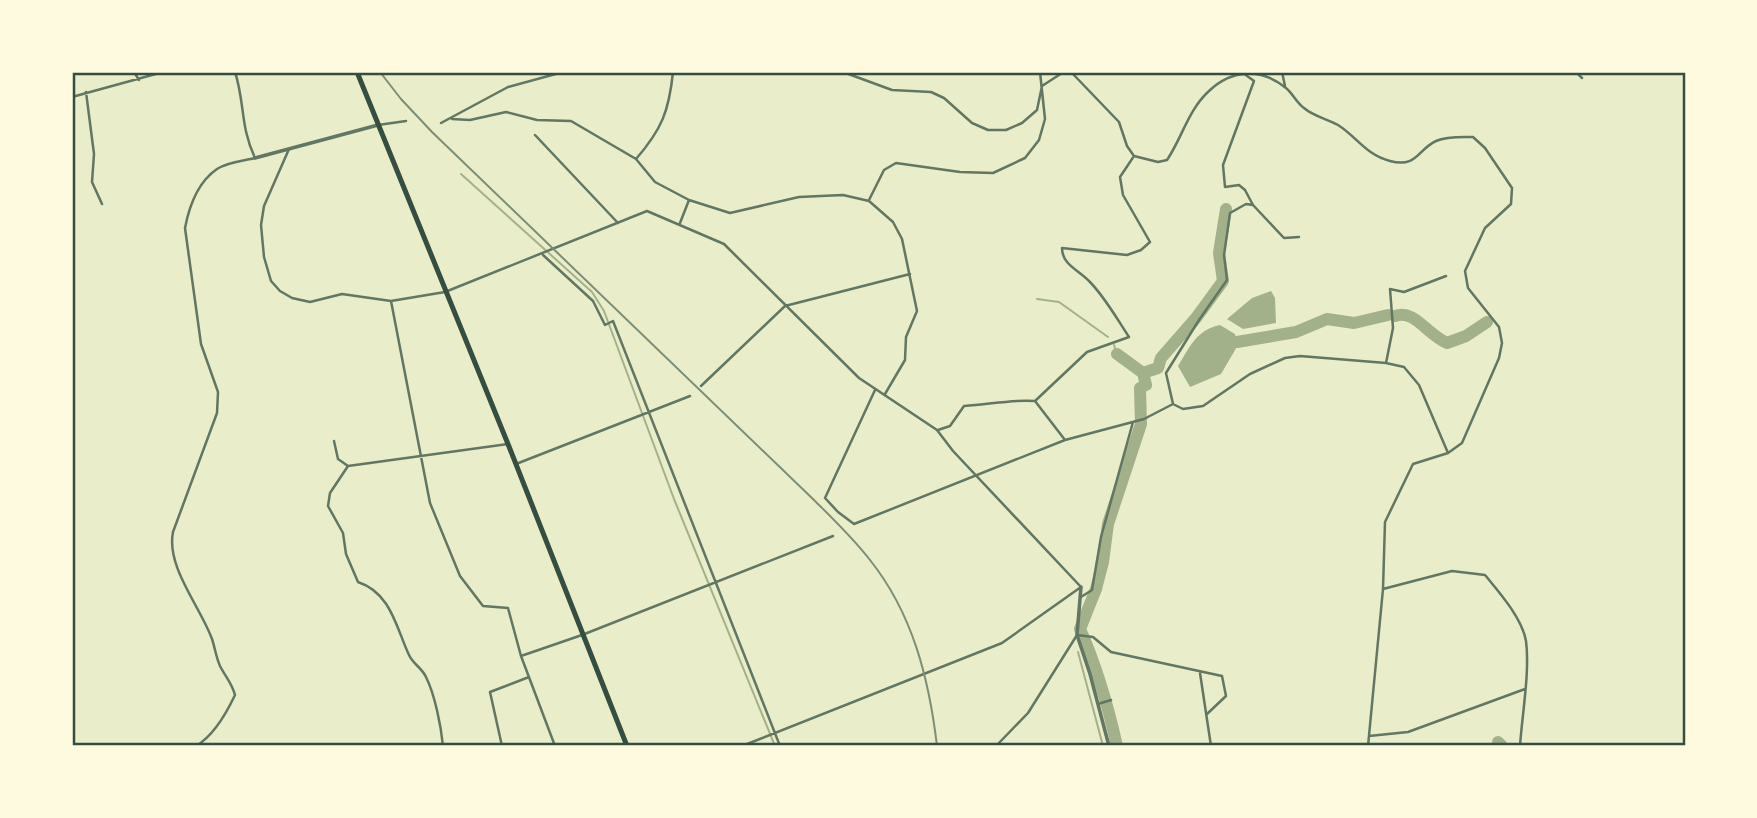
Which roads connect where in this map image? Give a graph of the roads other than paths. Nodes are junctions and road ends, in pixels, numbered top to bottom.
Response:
1 (134, 72) edge
2 (163, 72) edge
3 (235, 72) edge
4 (357, 72) edge
5 (562, 72) edge
6 (673, 72) edge
7 (843, 72) edge
8 (1040, 72) edge
9 (1282, 72) edge
10 (1576, 72) edge
11 (1243, 73) edge
12 (1582, 78) dead end
13 (139, 80) junction
14 (1042, 86) junction
15 (1286, 88) junction
16 (86, 92) junction
17 (72, 97) edge
18 (452, 119) junction
19 (406, 121) dead end
20 (441, 123) dead end
21 (378, 125) junction
22 (535, 135) dead end
23 (289, 149) junction
24 (1134, 156) junction
25 (255, 158) junction
26 (636, 159) junction
27 (689, 200) junction
28 (869, 201) junction
29 (102, 204) dead end
30 (1253, 205) junction
31 (618, 223) junction
32 (680, 224) junction
33 (1299, 237) dead end
34 (543, 254) junction
35 (910, 274) junction
36 (1446, 276) dead end
37 (445, 292) junction
38 (391, 301) junction
39 (785, 306) junction
40 (1386, 363) junction
41 (701, 386) dead end
42 (875, 390) junction
43 (885, 394) junction
44 (690, 396) dead end
45 (1035, 401) junction
46 (1173, 404) junction
47 (648, 412) junction
48 (1134, 422) junction
49 (937, 430) junction
50 (1065, 440) junction
51 (334, 441) dead end
52 (508, 444) junction
53 (1448, 453) junction
54 (420, 455) junction
55 (516, 464) junction
56 (348, 466) junction
57 (976, 475) junction
58 (833, 536) dead end
59 (714, 583) junction
60 (1081, 587) junction
61 (1383, 589) junction
62 (1081, 597) junction
63 (582, 635) junction
64 (1077, 635) junction
65 (521, 656) junction
66 (1200, 673) junction
67 (529, 677) junction
68 (1525, 689) junction
69 (1110, 700) dead end
70 (1098, 704) junction
71 (1207, 714) junction
72 (775, 733) junction
73 (1369, 736) junction
74 (196, 746) edge
75 (443, 746) edge
76 (502, 746) edge
77 (555, 746) edge
78 (627, 746) edge
79 (742, 746) edge
80 (780, 746) edge
81 (996, 746) edge
82 (1109, 746) edge
83 (1211, 746) edge
84 (1368, 746) edge
85 (1520, 746) edge

1 - 13 street
2 - 13 street
3 - 25 street
4 - 21 highway
5 - 18 street
6 - 26 street
7 - 14 street
8 - 14 street
9 - 15 street
10 - 12 street
11 - 15 street
11 - 24 street
11 - 30 street
13 - 16 street
14 - 24 street
14 - 28 street
15 - 53 street
16 - 17 street
16 - 29 street
18 - 20 street
18 - 26 street
19 - 21 street
21 - 23 street
21 - 37 highway
22 - 31 street
23 - 25 street
23 - 38 street
24 - 45 street
25 - 74 street
26 - 27 street
27 - 28 street
27 - 32 street
28 - 35 street
30 - 33 street
30 - 46 street
31 - 32 street
31 - 34 street
32 - 39 street
34 - 37 street
34 - 47 street
35 - 39 street
35 - 43 street
36 - 40 street
37 - 38 street
37 - 52 highway
38 - 54 street
39 - 41 street
39 - 42 street
40 - 46 street
40 - 53 street
42 - 43 street
42 - 57 street
43 - 49 street
44 - 47 street
45 - 49 street
45 - 50 street
46 - 48 street
47 - 55 street
47 - 59 street
48 - 50 street
48 - 62 street
49 - 57 street
50 - 57 street
51 - 56 street
52 - 54 street
52 - 55 highway
53 - 61 street
54 - 56 street
54 - 65 street
55 - 63 highway
56 - 75 street
57 - 60 street
58 - 59 street
59 - 63 street
59 - 72 street
60 - 62 street
60 - 72 street
61 - 68 street
61 - 73 street
62 - 64 street
63 - 65 street
63 - 78 highway
64 - 66 street
64 - 70 street
64 - 81 street
65 - 67 street
66 - 71 street
66 - 71 street
67 - 76 street
67 - 77 street
68 - 73 street
68 - 85 street
69 - 70 street
70 - 82 street
71 - 83 street
72 - 79 street
72 - 80 street
73 - 84 street

